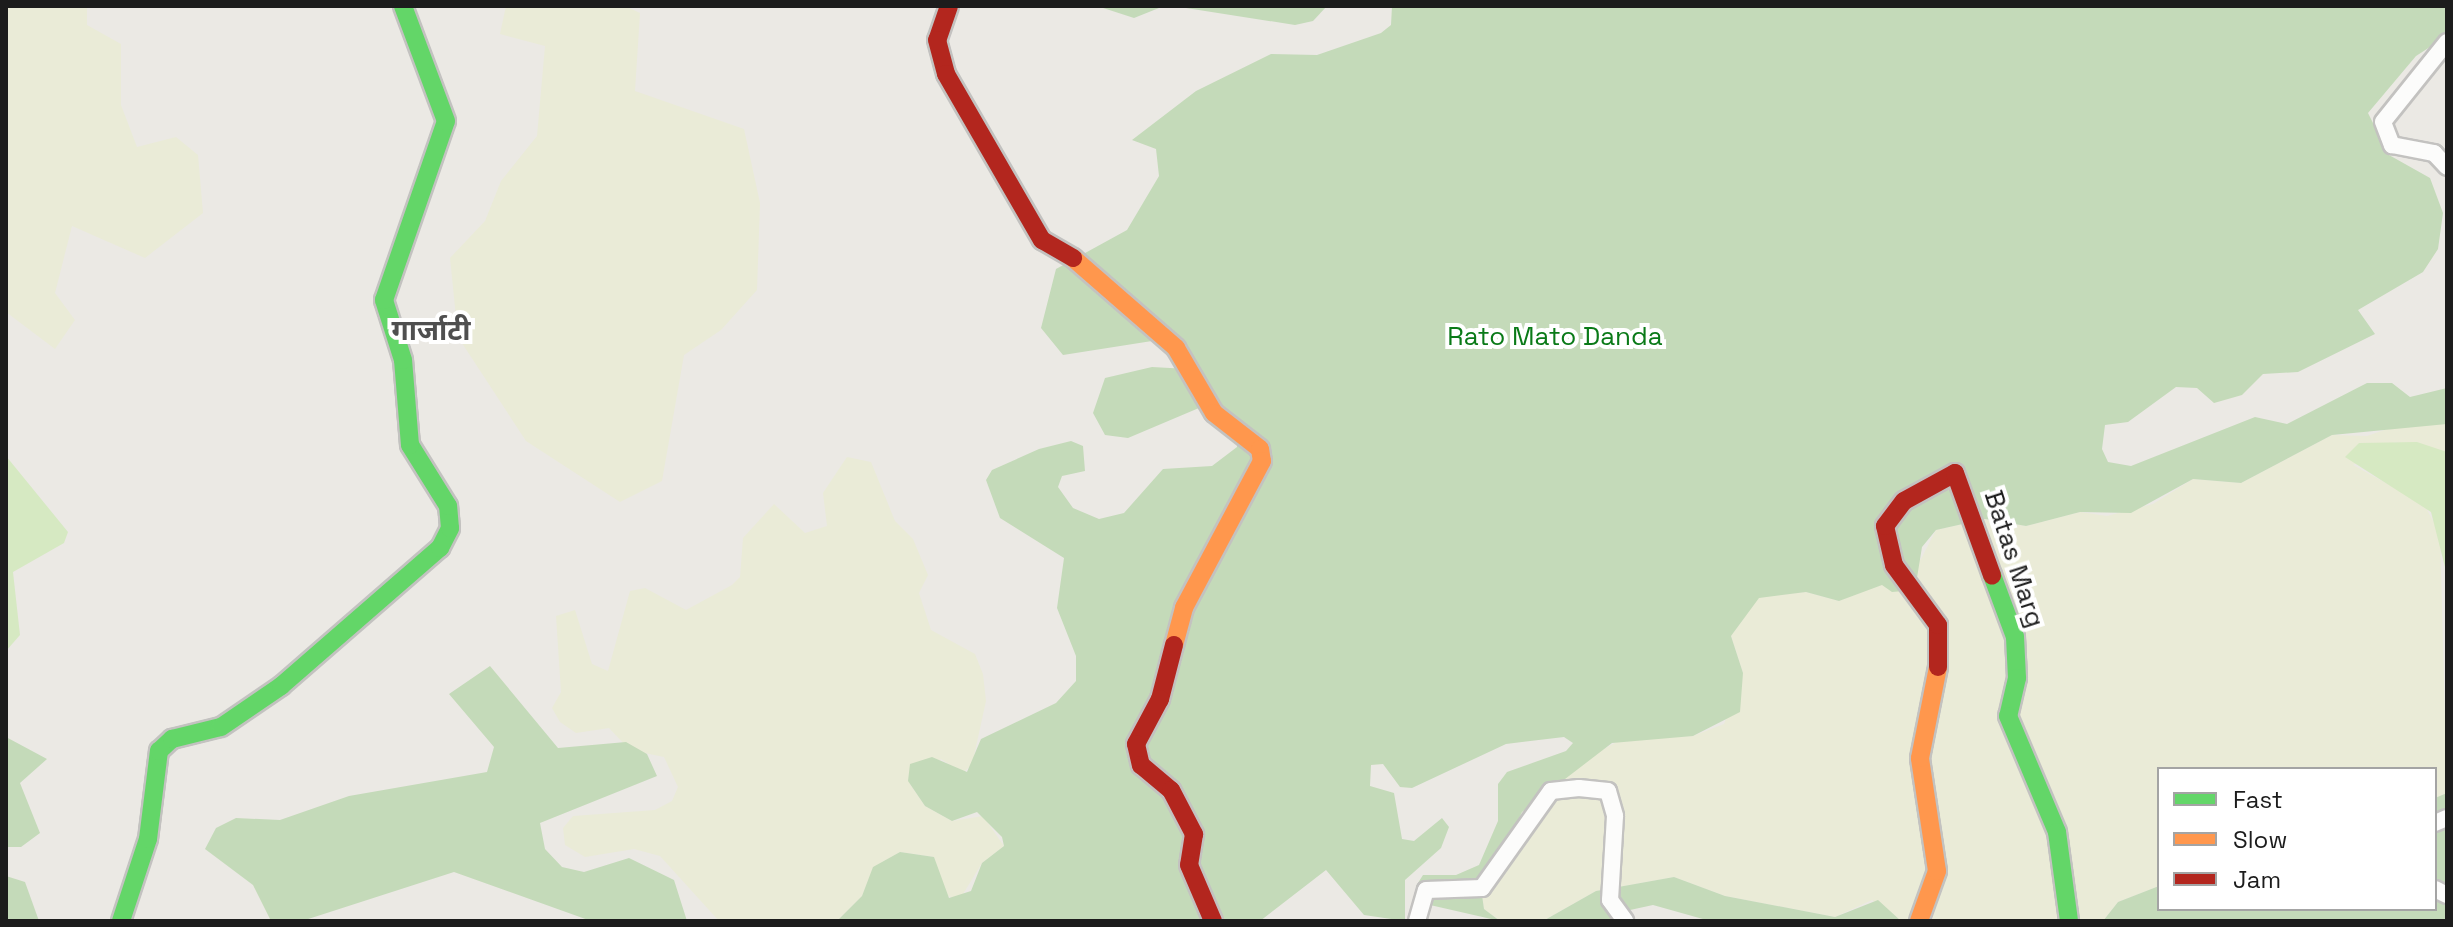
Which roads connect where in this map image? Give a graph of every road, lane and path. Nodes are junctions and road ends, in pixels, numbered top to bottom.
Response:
1 (403, 6) edge
2 (949, 6) edge
3 (2447, 42) edge
4 (2447, 167) edge
5 (121, 921) edge
6 (1213, 921) edge
7 (1417, 921) edge
8 (1625, 921) edge
9 (1919, 921) edge
10 (2069, 921) edge

1 - 5 street
2 - 6 street
3 - 4 street
7 - 8 street
9 - 10 street, Batas Marg

